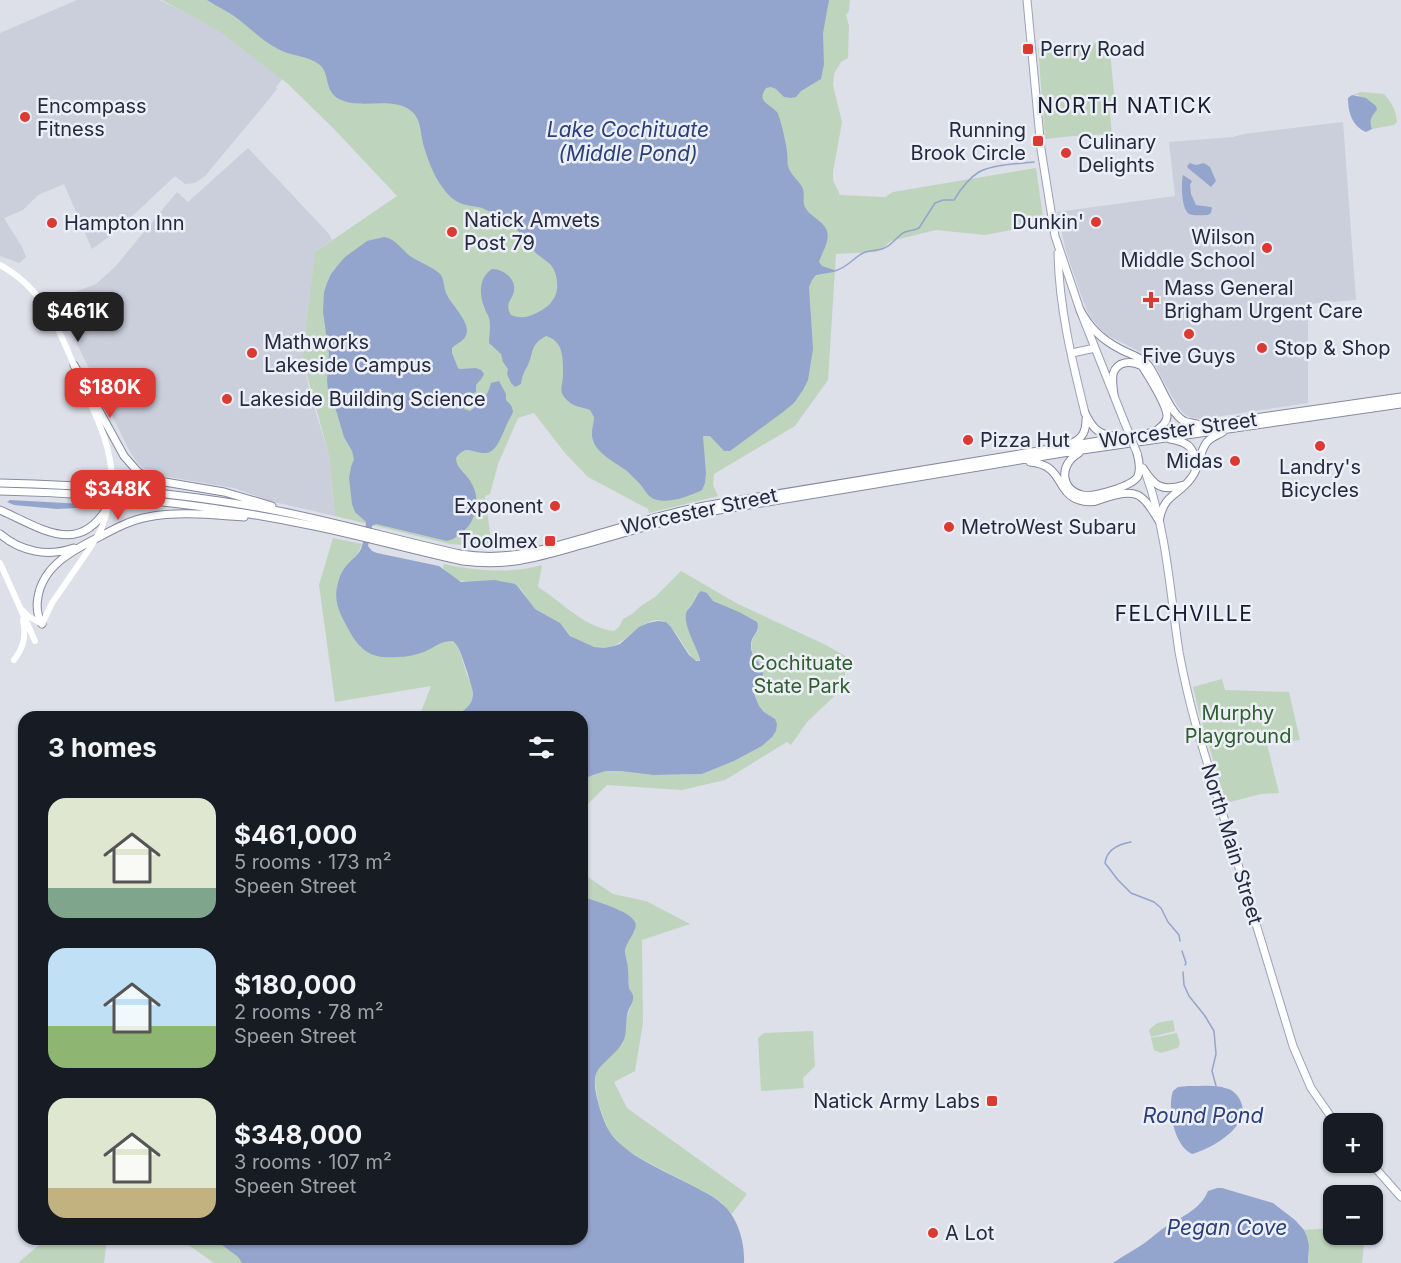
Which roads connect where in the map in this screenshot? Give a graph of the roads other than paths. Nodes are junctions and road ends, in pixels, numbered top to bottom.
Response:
1 (1027, 0) edge
2 (1058, 247) junction
3 (0, 265) edge
4 (1080, 310) junction
5 (1095, 348) junction
6 (1072, 353) junction
7 (74, 365) junction
8 (1114, 394) junction
9 (1401, 397) edge
10 (1401, 404) edge
11 (1085, 413) junction
12 (1212, 424) junction
13 (1233, 428) junction
14 (1148, 434) junction
15 (1129, 436) junction
16 (1162, 438) junction
17 (1061, 447) junction
18 (1094, 448) junction
19 (1137, 453) junction
20 (1013, 462) junction
21 (1143, 468) junction
22 (1196, 471) junction
23 (0, 483) edge
24 (1186, 484) junction
25 (0, 491) edge
26 (110, 503) junction
27 (0, 510) edge
28 (309, 518) junction
29 (277, 519) junction
30 (1159, 521) junction
31 (0, 534) edge
32 (362, 534) junction
33 (374, 536) junction
34 (88, 546) junction
35 (0, 563) edge
36 (20, 608) junction
37 (42, 624) junction
38 (35, 641) dead end
39 (14, 660) dead end
40 (1329, 1113) edge
41 (1380, 1173) edge
42 (1401, 1197) edge

1 - 2 main road, North Main Street
2 - 4 main road, North Main Street
2 - 6 main road, North Main Street
3 - 7 main road
4 - 5 main road, North Main Street
4 - 12 main road
5 - 6 main road
5 - 8 main road, North Main Street
6 - 11 main road, North Main Street
7 - 26 main road, bridge
7 - 28 main road
8 - 14 main road
8 - 19 main road, North Main Street, bridge
9 - 12 main road, Worcester Street
10 - 13 main road, Worcester Street
11 - 15 main road
11 - 17 main road
12 - 14 main road, Worcester Street
13 - 16 main road, Worcester Street
13 - 22 main road
14 - 15 main road, Worcester Street
15 - 17 main road, Worcester Street
16 - 18 main road, Worcester Street
16 - 22 main road
17 - 33 main road, Worcester Street
18 - 19 main road
18 - 20 main road, Worcester Street
19 - 21 main road, North Main Street
20 - 30 main road
20 - 33 main road, Worcester Street
21 - 24 main road
21 - 30 main road, North Main Street
22 - 24 main road
23 - 28 main road, Worcester Street
24 - 30 main road
25 - 29 main road, Worcester Street
26 - 27 main road
26 - 34 main road, bridge
28 - 32 main road, Worcester Street
29 - 32 main road, Worcester Street
29 - 34 main road
30 - 40 main road, North Main Street
31 - 34 main road
32 - 33 main road, Worcester Street
34 - 37 main road
34 - 37 main road
35 - 36 main road
36 - 37 main road
36 - 38 main road
36 - 39 main road
41 - 42 main road

